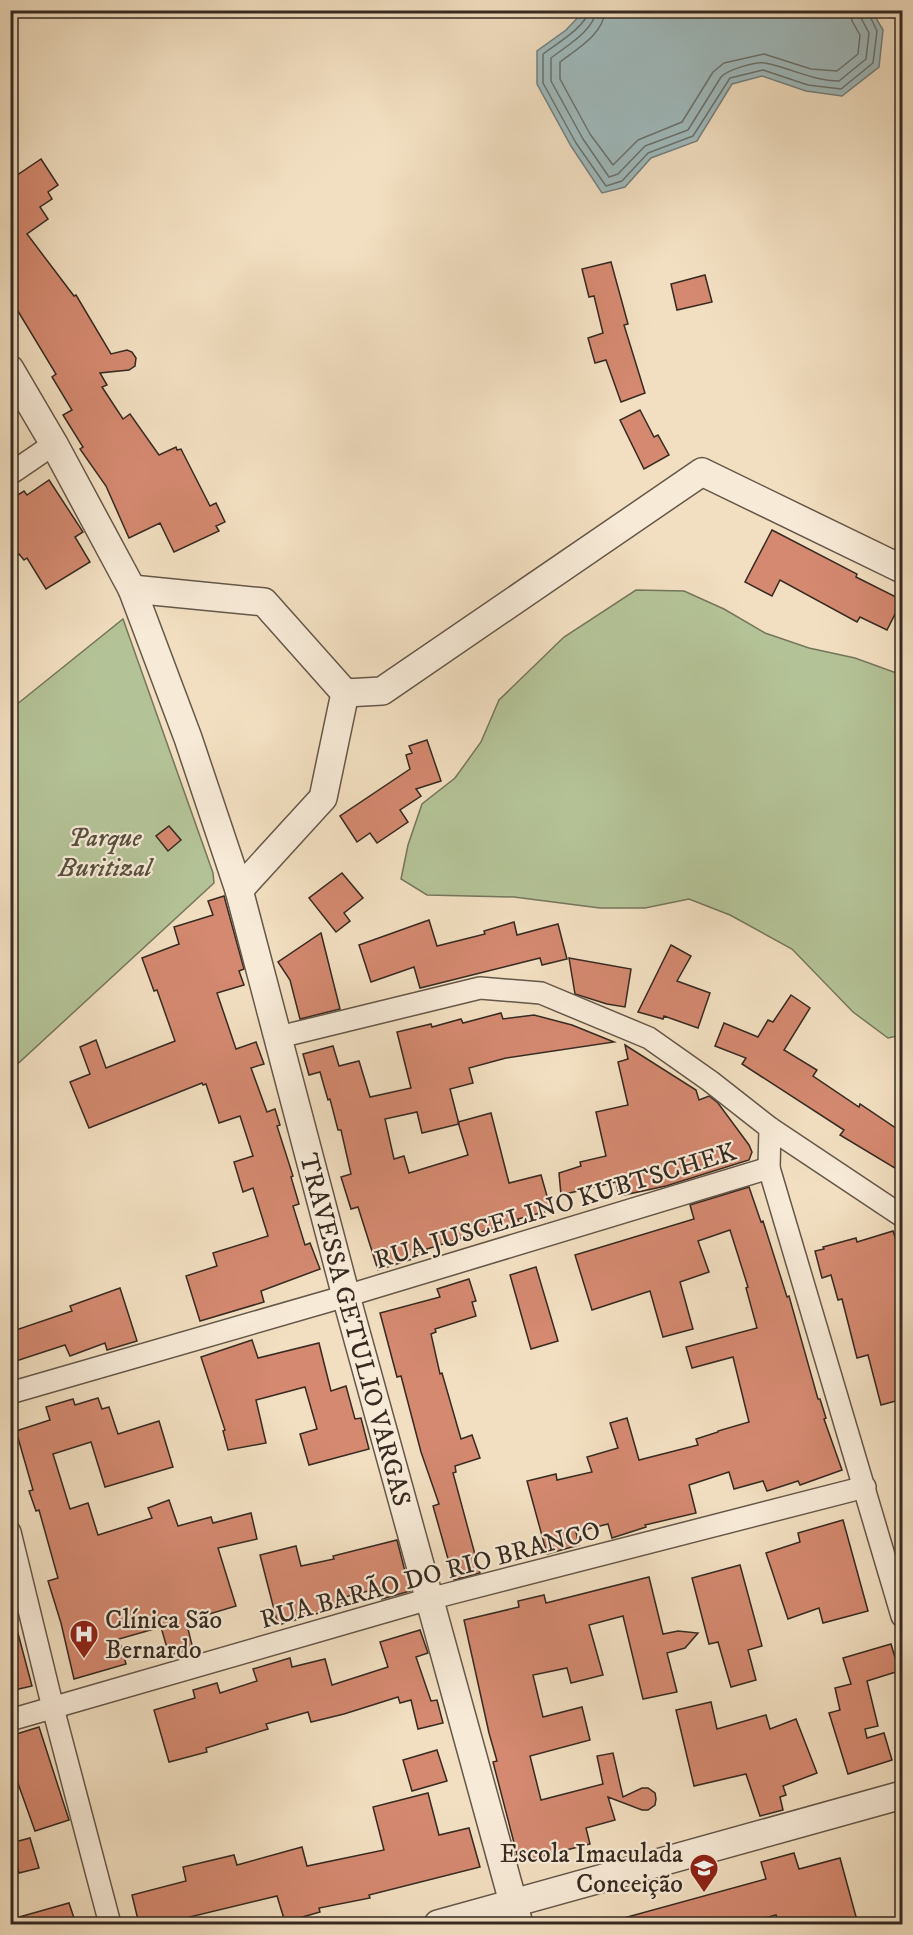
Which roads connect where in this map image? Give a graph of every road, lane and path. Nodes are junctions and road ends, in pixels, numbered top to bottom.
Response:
1 (10, 369) edge
2 (54, 444) junction
3 (10, 474) edge
4 (903, 569) edge
5 (132, 589) junction
6 (345, 693) junction
7 (239, 890) junction
8 (279, 1037) junction
9 (770, 1128) junction
10 (770, 1168) junction
11 (903, 1216) edge
12 (346, 1296) junction
13 (10, 1393) edge
14 (865, 1487) junction
15 (10, 1532) edge
16 (429, 1599) junction
17 (903, 1616) edge
18 (53, 1708) junction
19 (10, 1719) edge
20 (903, 1795) edge
21 (517, 1915) edge
22 (110, 1924) edge
23 (438, 1924) edge

1 - 2 street, TRAVESSA GETULIO VARGAS
2 - 3 street
2 - 5 street, TRAVESSA GETULIO VARGAS
4 - 6 street
5 - 6 street
5 - 7 street, TRAVESSA GETULIO VARGAS
6 - 7 street
7 - 8 street, TRAVESSA GETULIO VARGAS
8 - 9 street
8 - 12 street, TRAVESSA GETULIO VARGAS
9 - 10 street
9 - 11 street
10 - 12 street, RUA JUSCELINO KUBTSCHEK
10 - 14 street
12 - 13 street, RUA JUSCELINO KUBTSCHEK
12 - 16 street, TRAVESSA GETULIO VARGAS
14 - 16 street, RUA BARÃO DO RIO BRANCO
14 - 17 street
15 - 18 street
16 - 18 street, RUA BARÃO DO RIO BRANCO
16 - 21 street, TRAVESSA GETULIO VARGAS
18 - 19 street, RUA BARÃO DO RIO BRANCO
18 - 22 street
20 - 21 street
21 - 23 street

